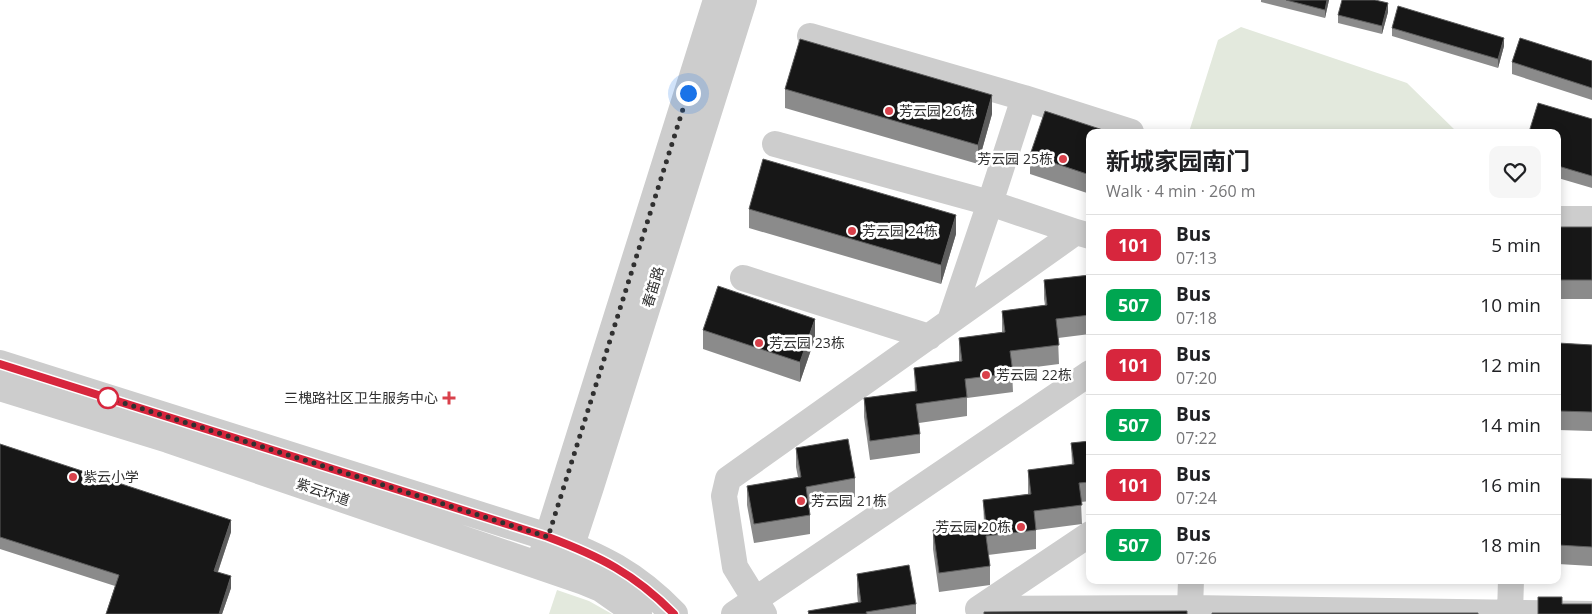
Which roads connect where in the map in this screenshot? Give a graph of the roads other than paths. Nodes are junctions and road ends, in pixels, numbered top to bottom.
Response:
1 (717, 0) edge
2 (743, 0) edge
3 (810, 36) dead end
4 (1024, 98) junction
5 (1122, 129) edge
6 (775, 144) dead end
7 (990, 203) junction
8 (1561, 219) edge
9 (1592, 219) edge
10 (1083, 234) edge
11 (743, 278) dead end
12 (950, 321) junction
13 (929, 337) junction
14 (0, 364) edge
15 (1086, 376) edge
16 (0, 386) edge
17 (1086, 537) edge
18 (559, 541) junction
19 (550, 570) junction
20 (1190, 584) edge
21 (1511, 584) edge
22 (760, 607) edge
23 (1190, 608) junction
24 (974, 612) edge
25 (638, 614) edge
26 (674, 614) edge
27 (734, 614) edge
28 (1510, 614) edge
29 (1592, 614) edge

1 - 18 street, 春笛路
2 - 18 street, 春笛路
3 - 4 street
4 - 5 street
4 - 7 street
6 - 7 street
7 - 10 street
7 - 12 street
8 - 9 street
10 - 12 street
11 - 13 street
12 - 13 street
13 - 22 street
14 - 18 street, 紫云环道
15 - 22 street
16 - 19 street, 紫云环道
17 - 24 street
18 - 19 street, 春笛路
18 - 26 street, 紫云环道
19 - 25 street, 紫云环道
20 - 23 street
21 - 28 street
22 - 27 street
23 - 24 street
23 - 28 street
28 - 29 street

